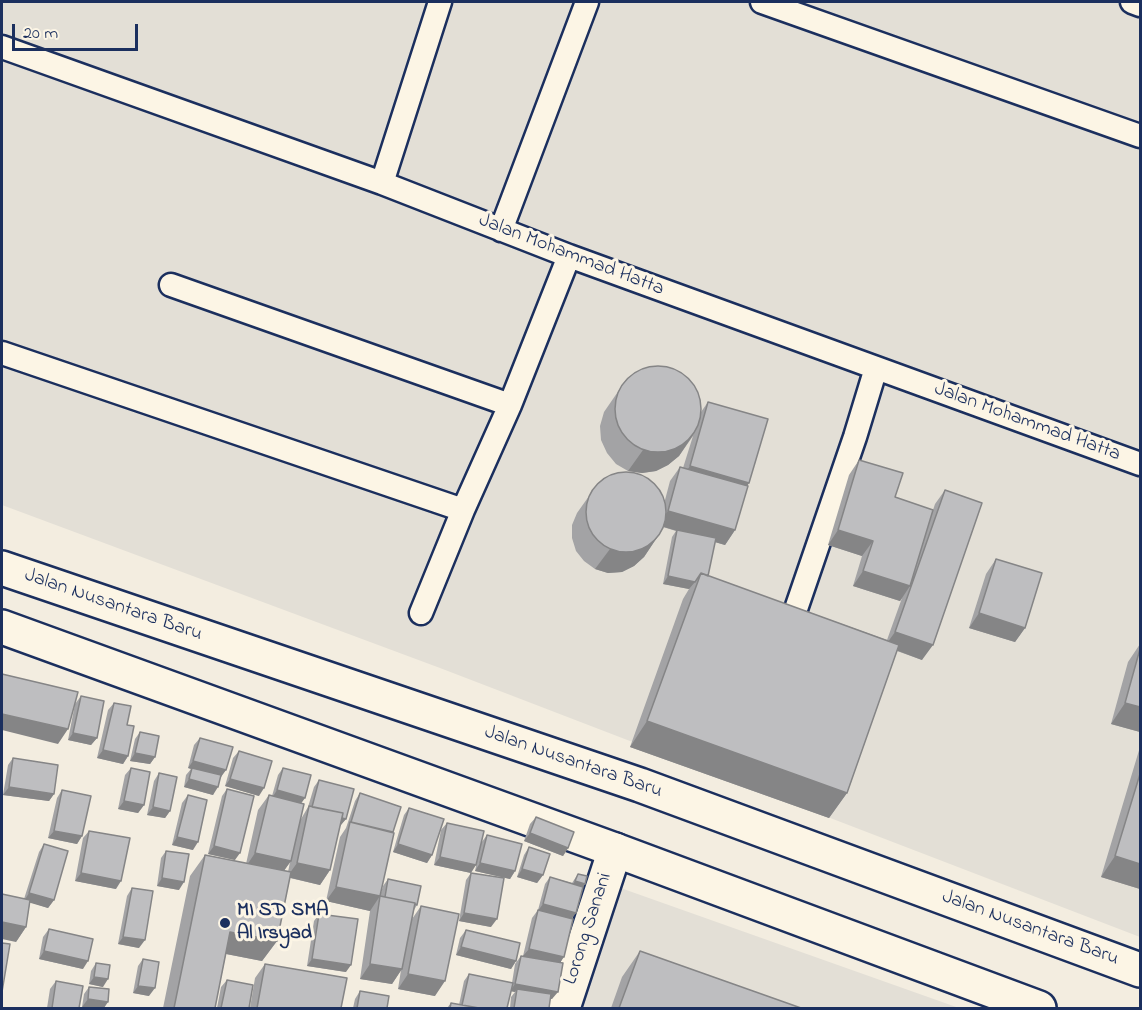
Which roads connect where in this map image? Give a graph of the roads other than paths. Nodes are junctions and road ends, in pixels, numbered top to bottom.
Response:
1 (440, 2) edge
2 (587, 2) edge
3 (762, 2) edge
4 (1132, 2) edge
5 (1140, 5) edge
6 (2, 48) edge
7 (1140, 136) edge
8 (382, 183) junction
9 (501, 230) junction
10 (569, 256) junction
11 (171, 285) dead end
12 (2, 353) edge
13 (876, 368) junction
14 (510, 405) junction
15 (1140, 464) edge
16 (463, 510) junction
17 (2, 568) edge
18 (796, 609) edge
19 (421, 613) dead end
20 (2, 627) edge
21 (615, 850) junction
22 (1140, 970) edge
23 (563, 1008) edge
24 (1039, 1008) edge

1 - 8 lane
2 - 9 lane
3 - 7 lane
4 - 5 lane
6 - 8 lane, Jalan Mohammad Hatta
8 - 9 lane, Jalan Mohammad Hatta
9 - 10 lane, Jalan Mohammad Hatta
10 - 13 lane, Jalan Mohammad Hatta
10 - 14 lane
11 - 14 lane
12 - 16 lane
13 - 15 lane, Jalan Mohammad Hatta
13 - 18 lane
14 - 16 lane
16 - 19 lane
17 - 22 main road, Jalan Nusantara Baru
20 - 21 main road
21 - 23 main road, Lorong Sanani
21 - 24 main road

